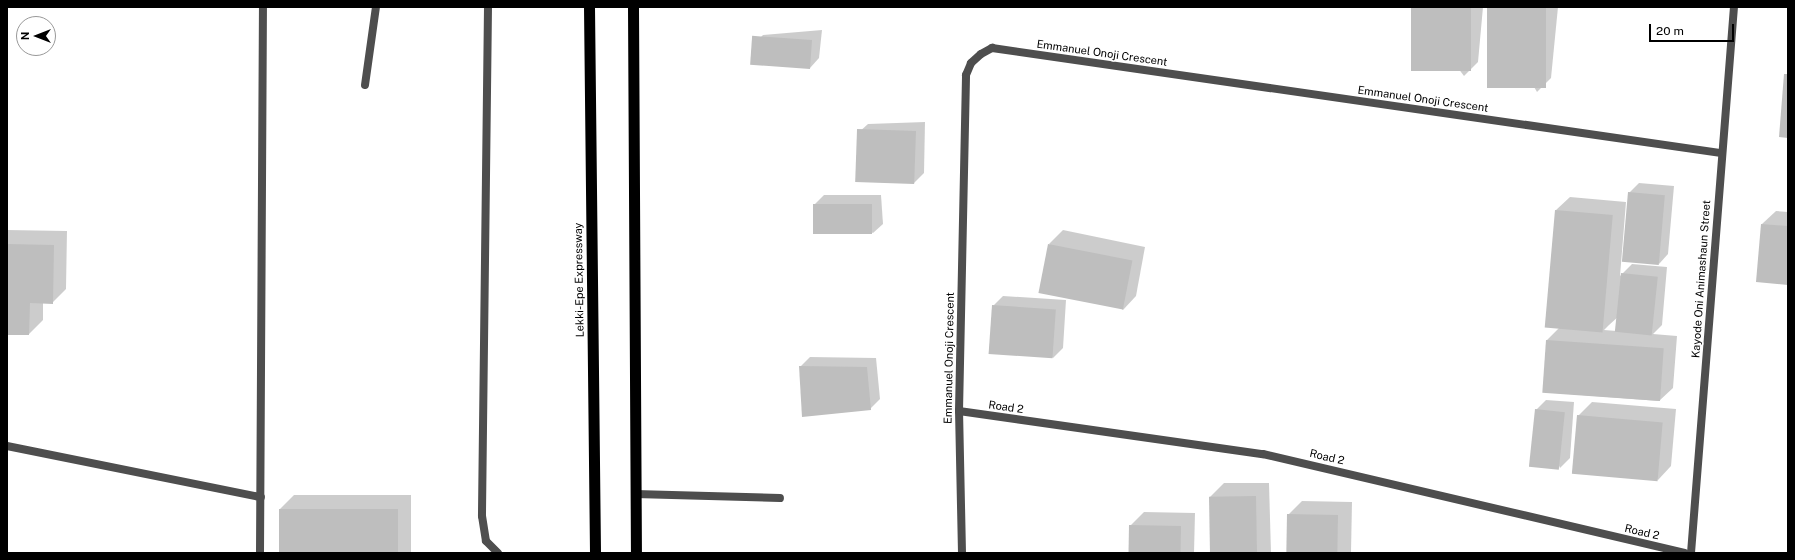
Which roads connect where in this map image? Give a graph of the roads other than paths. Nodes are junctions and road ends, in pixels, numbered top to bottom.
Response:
1 (263, 7) edge
2 (376, 7) edge
3 (488, 7) edge
4 (589, 7) edge
5 (633, 7) edge
6 (1734, 7) edge
7 (365, 85) dead end
8 (1721, 153) junction
9 (959, 411) junction
10 (7, 446) edge
11 (636, 494) junction
12 (261, 497) junction
13 (780, 498) dead end
14 (260, 553) edge
15 (498, 553) edge
16 (594, 553) edge
17 (636, 553) edge
18 (962, 553) edge
19 (1685, 553) edge
20 (1692, 553) edge

1 - 12 street
2 - 7 street
3 - 15 street
4 - 16 highway, Lekki-Epe Expressway
5 - 11 highway
6 - 8 street, Kayode Oni Animashaun Street
8 - 9 street, Emmanuel Onoji Crescent
8 - 20 street, Kayode Oni Animashaun Street
9 - 18 street, Emmanuel Onoji Crescent
9 - 19 street, Road 2
10 - 12 street
11 - 13 street
11 - 17 highway
12 - 14 street

